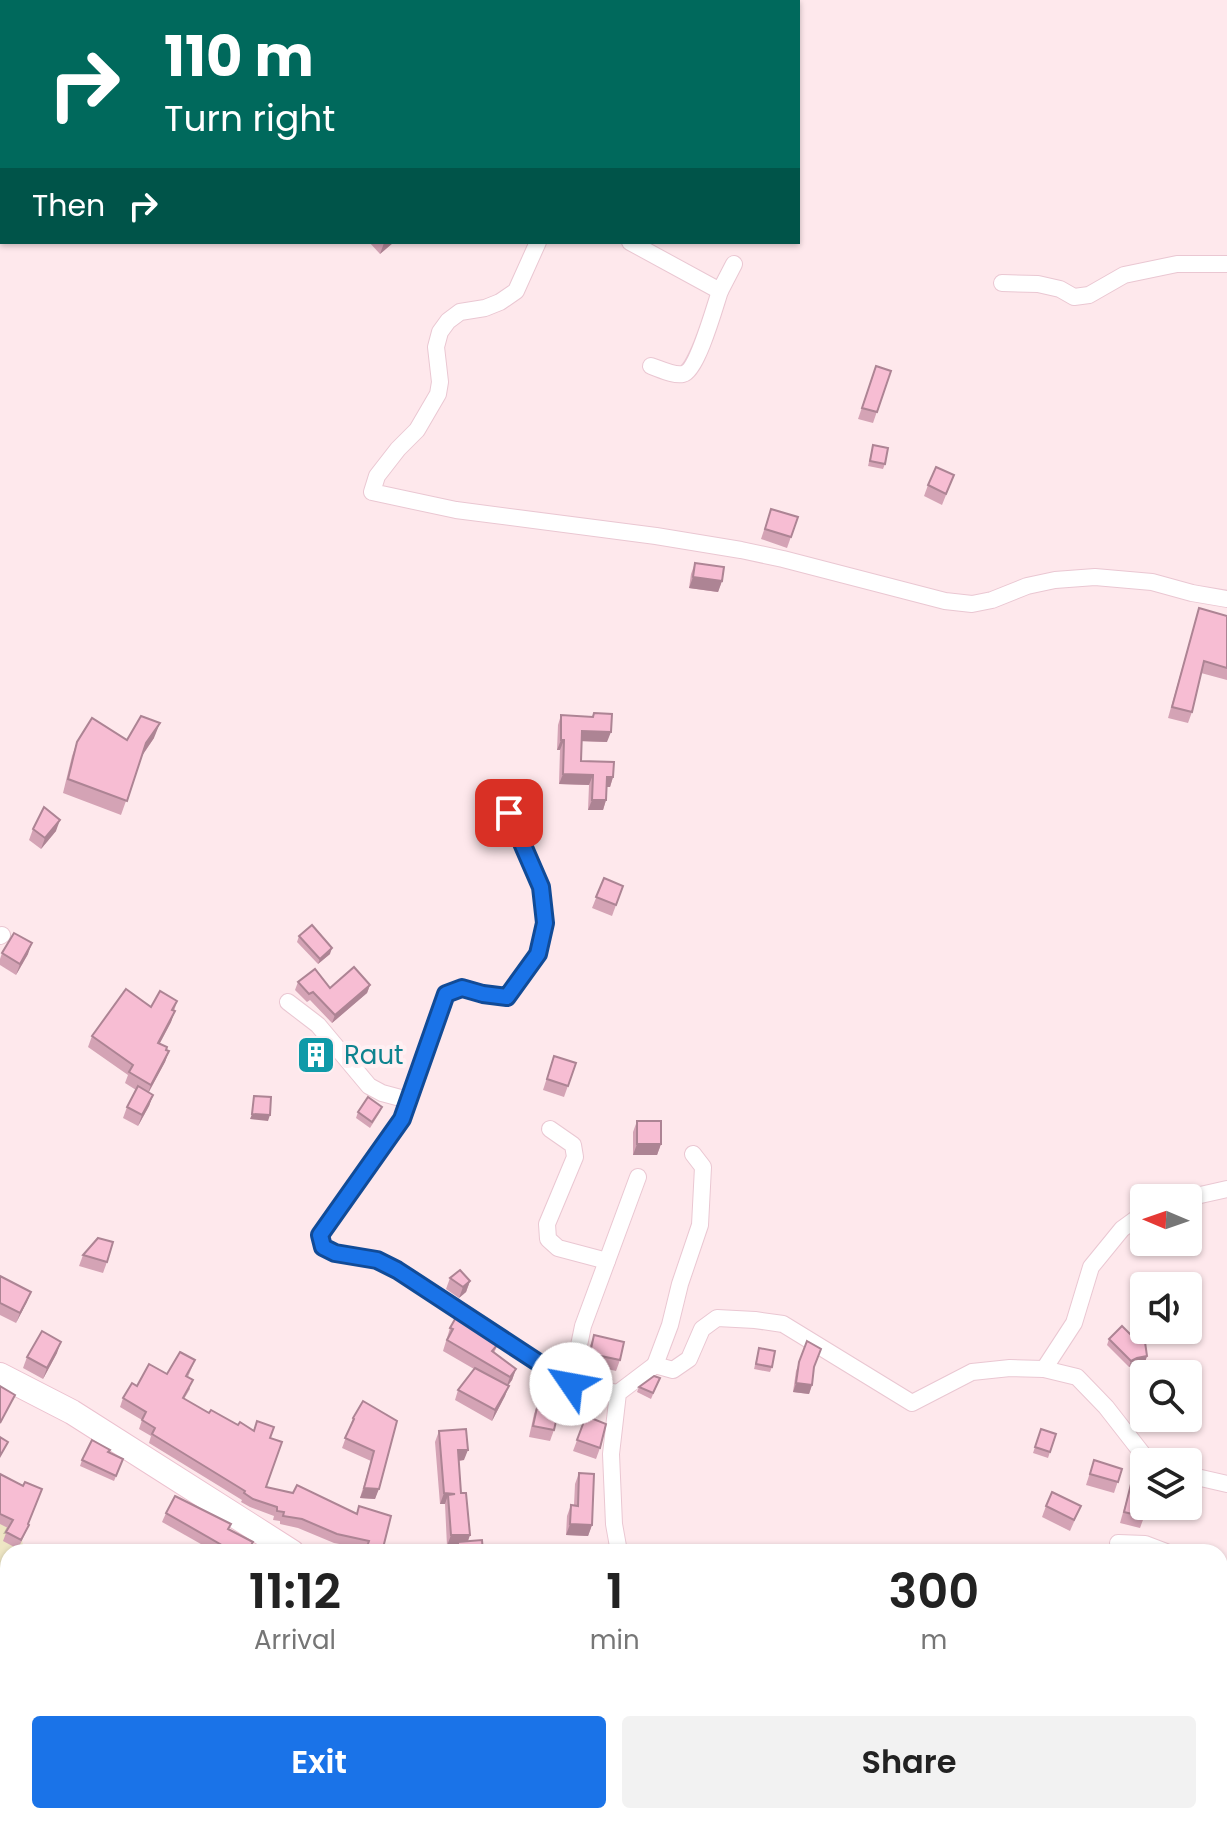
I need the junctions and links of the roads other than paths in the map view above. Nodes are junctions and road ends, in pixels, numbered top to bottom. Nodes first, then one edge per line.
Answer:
1 (537, 244) edge
2 (634, 244) edge
3 (734, 264) dead end
4 (1227, 264) edge
5 (1002, 283) dead end
6 (720, 291) junction
7 (651, 366) dead end
8 (1227, 599) edge
9 (509, 813) dead end
10 (288, 1002) dead end
11 (408, 1100) junction
12 (550, 1129) dead end
13 (693, 1154) dead end
14 (638, 1177) dead end
15 (1227, 1189) edge
16 (1202, 1195) edge
17 (1130, 1223) edge
18 (607, 1261) junction
19 (655, 1365) junction
20 (1044, 1369) junction
21 (0, 1375) edge
22 (571, 1384) junction
23 (618, 1393) junction
24 (1138, 1448) edge
25 (1202, 1478) edge
26 (1227, 1484) edge
27 (1118, 1543) dead end
28 (279, 1544) edge
29 (618, 1544) edge
30 (1145, 1544) edge

1 - 8 street
2 - 6 street
3 - 6 street
4 - 5 street
6 - 7 street
9 - 11 street
10 - 11 street
11 - 22 street
12 - 18 street
13 - 19 street
14 - 18 street
15 - 16 street
17 - 20 street
18 - 22 street
19 - 20 street
19 - 23 street
20 - 24 street
21 - 28 main road
22 - 23 street
23 - 29 street
25 - 26 street
27 - 30 street

